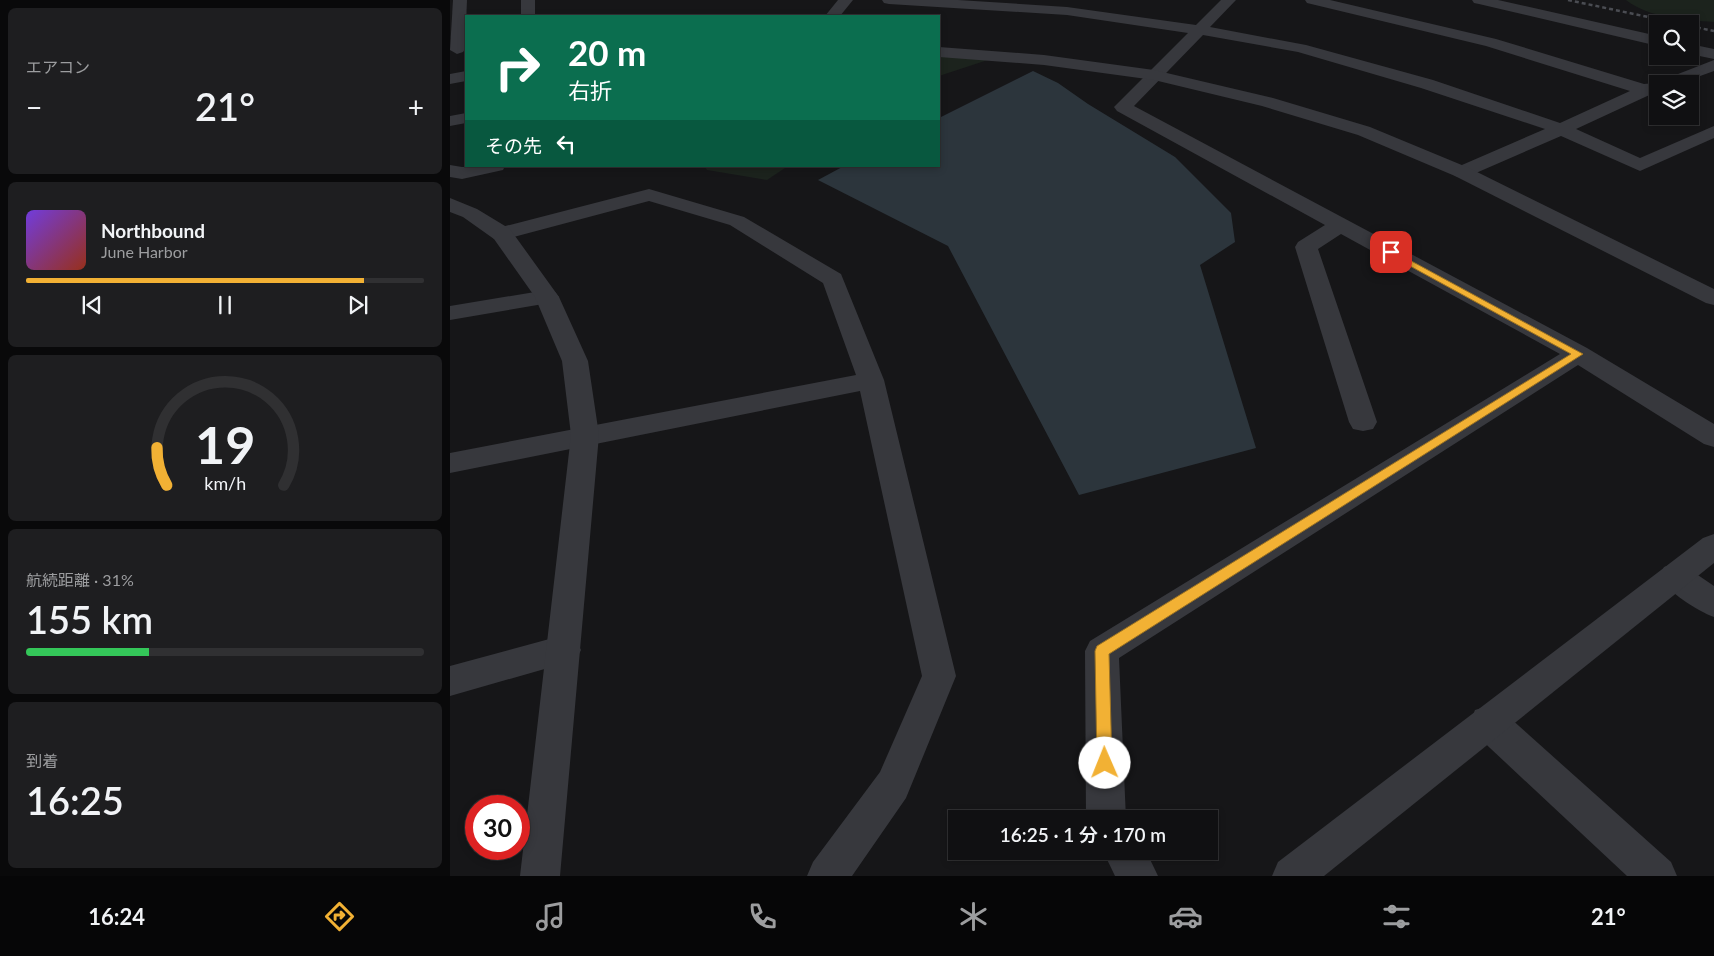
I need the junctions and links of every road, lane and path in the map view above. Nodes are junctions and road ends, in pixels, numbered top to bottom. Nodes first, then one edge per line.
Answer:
1 (460, 0) edge
2 (528, 0) edge
3 (846, 0) edge
4 (889, 0) edge
5 (1229, 0) edge
6 (1312, 0) edge
7 (1479, 0) edge
8 (1331, 1) edge
9 (528, 15) edge
10 (833, 15) edge
11 (1200, 30) junction
12 (1649, 39) edge
13 (458, 49) edge
14 (1699, 51) edge
15 (940, 52) edge
16 (1714, 54) edge
17 (1714, 65) edge
18 (1154, 75) junction
19 (1687, 75) edge
20 (465, 76) edge
21 (450, 79) edge
22 (1649, 87) edge
23 (1649, 89) edge
24 (465, 118) edge
25 (450, 121) edge
26 (1561, 129) junction
27 (1714, 131) edge
28 (491, 167) edge
29 (450, 171) edge
30 (1462, 172) junction
31 (450, 204) edge
32 (1340, 225) junction
33 (502, 234) junction
34 (547, 297) junction
35 (1714, 298) edge
36 (450, 314) edge
37 (1578, 354) junction
38 (871, 380) junction
39 (1363, 422) dead end
40 (585, 435) junction
41 (1714, 437) edge
42 (450, 462) edge
43 (1714, 546) edge
44 (1675, 576) junction
45 (1714, 604) edge
46 (564, 650) junction
47 (450, 680) edge
48 (1488, 722) junction
49 (1106, 810) edge
50 (1128, 860) edge
51 (540, 876) edge
52 (827, 876) edge
53 (1138, 876) edge
54 (1292, 876) edge
55 (1657, 876) edge

1 - 13 street
2 - 9 street
3 - 10 street
4 - 11 street
5 - 11 street
6 - 8 street
7 - 12 street
8 - 22 street
11 - 18 street
11 - 26 street
14 - 16 street
15 - 18 street
17 - 19 street
18 - 30 street
18 - 32 street
20 - 21 street
23 - 26 street
24 - 25 street
26 - 27 street
26 - 30 street
28 - 29 street
30 - 35 street
31 - 33 street
32 - 37 street
32 - 39 street
33 - 34 street
33 - 38 street
34 - 36 street
34 - 40 street
37 - 41 street
37 - 49 street
38 - 40 street
38 - 52 street
40 - 42 street
40 - 46 street
43 - 44 street
44 - 45 street
44 - 48 street
46 - 47 street
46 - 51 street
48 - 54 street
48 - 55 street
50 - 53 street

